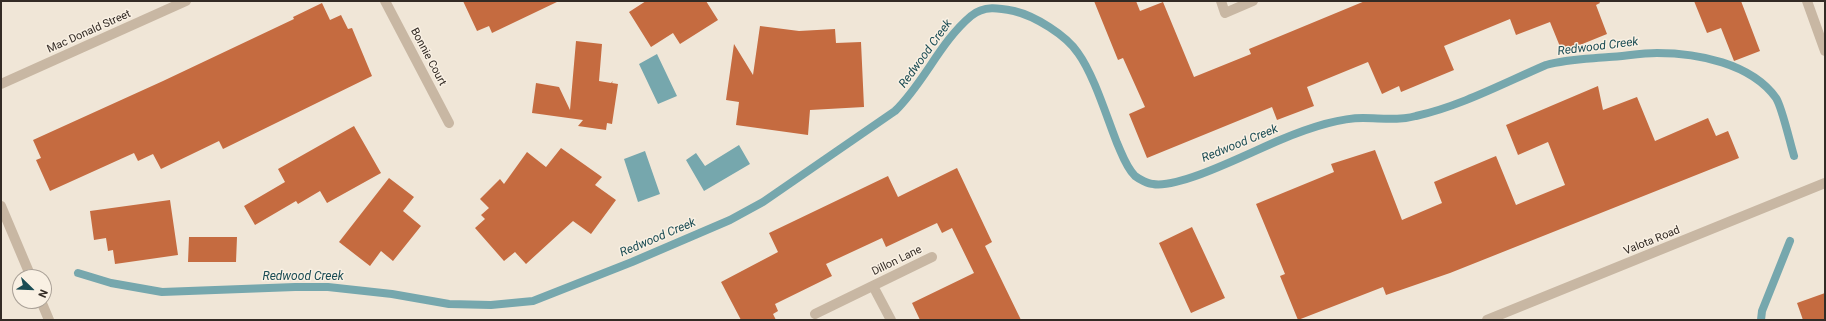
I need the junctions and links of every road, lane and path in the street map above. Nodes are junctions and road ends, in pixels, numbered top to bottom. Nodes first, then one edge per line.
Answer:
1 (186, 1) edge
2 (385, 1) edge
3 (1221, 1) edge
4 (1253, 1) edge
5 (1807, 1) edge
6 (1825, 51) edge
7 (1, 84) edge
8 (449, 123) dead end
9 (1825, 183) edge
10 (1, 206) edge
11 (932, 257) dead end
12 (28, 269) edge
13 (873, 286) junction
14 (44, 309) edge
15 (815, 314) dead end
16 (49, 320) edge
17 (891, 320) edge
18 (1487, 320) edge

1 - 7 street, Mac Donald Street
2 - 8 street, Bonnie Court
3 - 4 street
5 - 6 street
9 - 18 street, Valota Road
10 - 12 street
11 - 13 street, Dillon Lane
13 - 15 street, Dillon Lane
13 - 17 street, Dillon Lane
14 - 16 street

